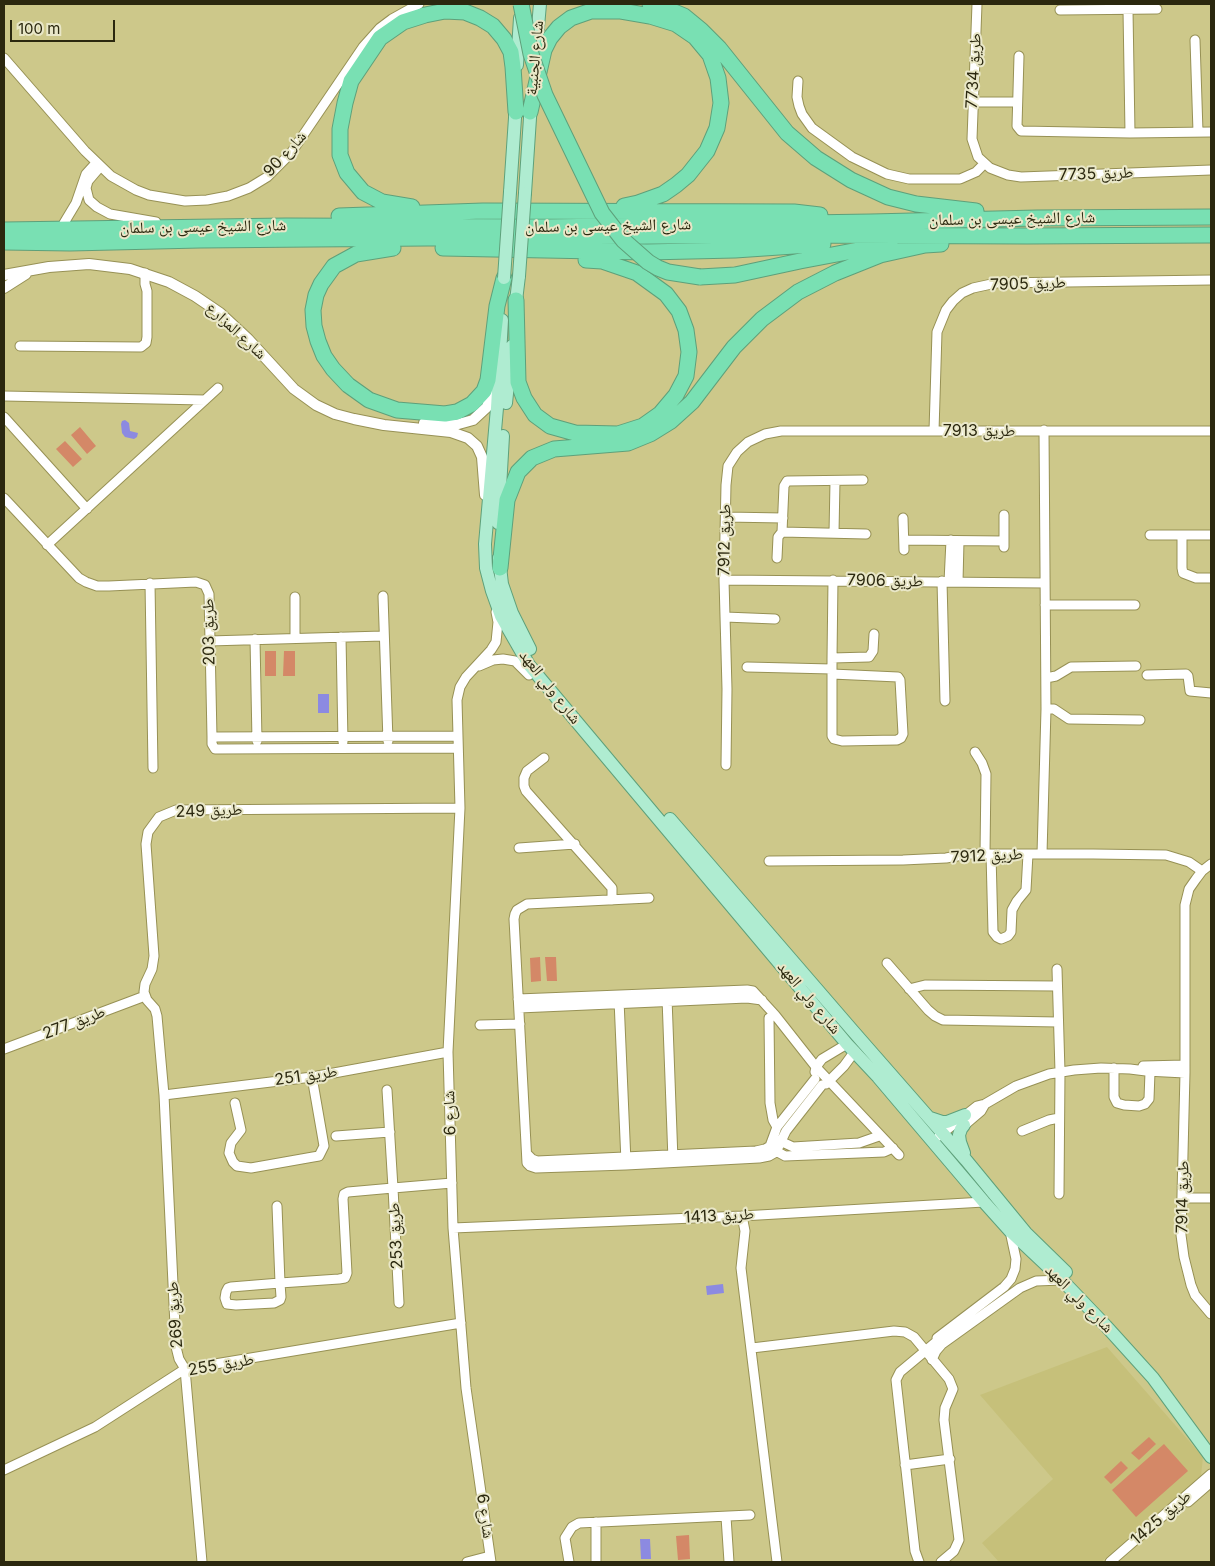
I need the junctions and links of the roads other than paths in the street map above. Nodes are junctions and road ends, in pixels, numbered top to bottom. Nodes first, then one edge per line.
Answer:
1 (418, 4) edge
2 (521, 4) edge
3 (540, 4) edge
4 (650, 4) edge
5 (977, 4) edge
6 (1157, 9) dead end
7 (1060, 10) dead end
8 (1128, 10) junction
9 (380, 38) junction
10 (1195, 40) dead end
11 (1019, 56) dead end
12 (4, 58) edge
13 (798, 81) dead end
14 (338, 86) junction
15 (972, 102) junction
16 (1017, 102) junction
17 (523, 112) junction
18 (1198, 132) junction
19 (1211, 132) edge
20 (1130, 133) junction
21 (984, 164) junction
22 (98, 165) junction
23 (1211, 170) edge
24 (483, 211) junction
25 (589, 212) junction
26 (1211, 217) edge
27 (1037, 218) junction
28 (156, 222) junction
29 (871, 222) junction
30 (4, 223) edge
31 (64, 223) junction
32 (4, 230) edge
33 (1211, 235) edge
34 (927, 236) junction
35 (950, 236) junction
36 (1027, 236) junction
37 (200, 240) junction
38 (4, 242) edge
39 (103, 242) junction
40 (393, 248) junction
41 (458, 248) junction
42 (4, 254) edge
43 (36, 269) junction
44 (149, 274) junction
45 (4, 275) edge
46 (511, 277) junction
47 (1211, 280) edge
48 (4, 288) edge
49 (516, 300) junction
50 (20, 346) dead end
51 (500, 365) junction
52 (218, 388) dead end
53 (4, 396) edge
54 (205, 400) junction
55 (4, 416) edge
56 (363, 421) junction
57 (1044, 430) junction
58 (934, 431) junction
59 (1211, 431) edge
60 (748, 442) joint
61 (835, 480) junction
62 (863, 480) dead end
63 (6, 505) edge
64 (87, 509) junction
65 (486, 514) junction
66 (1004, 516) dead end
67 (726, 518) junction
68 (783, 518) junction
69 (903, 518) dead end
70 (782, 532) junction
71 (834, 533) junction
72 (866, 534) dead end
73 (1150, 535) dead end
74 (1182, 535) junction
75 (1211, 535) edge
76 (904, 540) junction
77 (955, 541) junction
78 (47, 545) junction
79 (904, 550) dead end
80 (777, 558) dead end
81 (500, 568) junction
82 (1211, 578) edge
83 (724, 580) junction
84 (833, 580) junction
85 (950, 582) junction
86 (150, 583) junction
87 (1045, 583) junction
88 (492, 591) junction
89 (383, 596) dead end
90 (295, 597) dead end
91 (1045, 605) junction
92 (1135, 605) dead end
93 (725, 617) junction
94 (775, 619) dead end
95 (874, 634) dead end
96 (383, 636) junction
97 (341, 637) junction
98 (295, 638) junction
99 (255, 639) junction
100 (210, 641) junction
101 (832, 658) junction
102 (1136, 666) dead end
103 (474, 667) junction
104 (747, 667) dead end
105 (832, 672) junction
106 (1147, 675) dead end
107 (1046, 678) junction
108 (1211, 693) edge
109 (557, 700) junction
110 (945, 701) dead end
111 (1046, 709) junction
112 (1140, 720) dead end
113 (388, 736) junction
114 (458, 736) junction
115 (212, 737) junction
116 (257, 737) junction
117 (343, 737) junction
118 (343, 748) junction
119 (388, 748) junction
120 (458, 748) junction
121 (257, 749) junction
122 (975, 752) dead end
123 (544, 758) dead end
124 (726, 765) dead end
125 (153, 768) dead end
126 (460, 808) junction
127 (575, 844) junction
128 (519, 848) dead end
129 (988, 854) junction
130 (1028, 854) junction
131 (1042, 854) junction
132 (768, 861) dead end
133 (1211, 864) edge
134 (1202, 871) junction
135 (650, 898) dead end
136 (612, 900) junction
137 (887, 963) dead end
138 (1056, 970) dead end
139 (1057, 986) junction
140 (909, 988) junction
141 (145, 996) junction
142 (667, 998) junction
143 (619, 1000) junction
144 (519, 1004) junction
145 (775, 1015) junction
146 (1058, 1022) junction
147 (520, 1024) junction
148 (480, 1025) dead end
149 (851, 1048) junction
150 (4, 1049) edge
151 (448, 1052) junction
152 (816, 1067) junction
153 (1114, 1068) junction
154 (1130, 1068) junction
155 (1185, 1069) junction
156 (1060, 1072) junction
157 (1150, 1072) junction
158 (312, 1077) junction
159 (815, 1078) junction
160 (826, 1083) junction
161 (904, 1089) junction
162 (388, 1090) dead end
163 (164, 1095) junction
164 (235, 1103) dead end
165 (930, 1118) junction
166 (1059, 1118) junction
167 (964, 1120) junction
168 (777, 1127) junction
169 (1022, 1131) dead end
170 (390, 1132) junction
171 (336, 1136) dead end
172 (879, 1136) junction
173 (945, 1136) junction
174 (775, 1144) junction
175 (935, 1145) junction
176 (673, 1158) junction
177 (626, 1160) junction
178 (966, 1160) junction
179 (452, 1183) junction
180 (393, 1188) junction
181 (1059, 1194) dead end
182 (1183, 1198) junction
183 (1211, 1198) edge
184 (984, 1202) junction
185 (277, 1206) dead end
186 (742, 1216) junction
187 (453, 1228) junction
188 (1010, 1231) junction
189 (1062, 1280) junction
190 (280, 1283) junction
191 (1007, 1291) junction
192 (399, 1303) dead end
193 (1211, 1314) edge
194 (461, 1323) junction
195 (1108, 1324) junction
196 (942, 1335) junction
197 (919, 1343) junction
198 (752, 1348) junction
199 (925, 1351) junction
200 (932, 1360) junction
201 (185, 1370) junction
202 (1211, 1442) edge
203 (1211, 1457) edge
204 (950, 1459) junction
205 (905, 1465) junction
206 (4, 1470) edge
207 (1211, 1474) edge
208 (1209, 1485) edge
209 (750, 1515) dead end
210 (726, 1516) junction
211 (596, 1522) junction
212 (491, 1559) edge
213 (202, 1562) edge
214 (467, 1562) edge
215 (569, 1562) edge
216 (596, 1562) edge
217 (729, 1562) edge
218 (777, 1562) edge
219 (919, 1562) edge
220 (941, 1562) edge
221 (1110, 1562) edge
222 (1118, 1562) edge

1 - 14 street, شارع 90
2 - 17 main road, شارع الجنبية
2 - 35 highway, bridge
3 - 17 main road, شارع الجنبية
4 - 27 highway
5 - 15 street, طريق 7734
6 - 8 street
7 - 8 street
8 - 20 street
9 - 14 highway
9 - 17 highway
9 - 24 highway
10 - 18 street
11 - 16 street
12 - 22 street, شارع 90
13 - 21 street
14 - 22 street, شارع 90
15 - 16 street
15 - 21 street, طريق 7734
16 - 20 street
17 - 25 highway
17 - 46 main road, شارع ولي العهد, bridge
17 - 46 main road, شارع ولي العهد, bridge
18 - 19 street
18 - 20 street
21 - 23 street, طريق 7735
22 - 28 street
22 - 31 street
24 - 25 highway
24 - 28 highway
25 - 29 highway
26 - 27 highway, شارع الشيخ عيسى بن سلمان
27 - 29 highway, شارع الشيخ عيسى بن سلمان
28 - 31 highway
29 - 32 highway, شارع الشيخ عيسى بن سلمان
30 - 31 highway
33 - 36 highway, شارع الشيخ عيسى بن سلمان
34 - 35 highway, شارع الشيخ عيسى بن سلمان
34 - 37 highway, شارع الشيخ عيسى بن سلمان
34 - 41 highway
35 - 36 highway, شارع الشيخ عيسى بن سلمان
36 - 81 highway
37 - 39 highway, شارع الشيخ عيسى بن سلمان
37 - 40 highway
38 - 39 highway, شارع الشيخ عيسى بن سلمان
39 - 42 highway
40 - 41 highway
40 - 46 highway
41 - 49 highway
43 - 44 street, شارع المزارع
43 - 45 street, شارع المزارع
43 - 48 street, شارع المزارع
44 - 50 street
44 - 56 street, شارع المزارع
46 - 49 main road, شارع ولي العهد
46 - 51 main road, شارع ولي العهد
47 - 58 street, طريق 7905
49 - 81 main road, شارع ولي العهد
51 - 56 street, شارع المزارع
51 - 65 main road, شارع ولي العهد
52 - 54 street
53 - 54 street
54 - 64 street
55 - 64 street
56 - 65 street, شارع المزارع
57 - 58 street, طريق 7913
57 - 59 street, طريق 7913
57 - 87 street
58 - 60 street, طريق 7913
60 - 67 street, طريق 7912
61 - 62 street
61 - 68 street
61 - 71 street
63 - 78 street, طريق 203
64 - 78 street
65 - 88 main road, شارع ولي العهد
66 - 77 street
67 - 68 street
67 - 83 street, طريق 7912
68 - 70 street
69 - 76 street
70 - 71 street
70 - 80 street
71 - 72 street
73 - 74 street
74 - 75 street
74 - 82 street
76 - 77 street
76 - 79 street
77 - 85 street
78 - 86 street, طريق 203
81 - 161 main road, شارع ولي العهد
83 - 84 street, طريق 7906
83 - 93 street, طريق 7912
84 - 85 street, طريق 7906
84 - 101 street
85 - 87 street, طريق 7906
85 - 110 street
86 - 100 street, طريق 203
86 - 125 street
87 - 91 street
88 - 103 street, شارع 6
88 - 109 main road, شارع ولي العهد
89 - 96 street
90 - 98 street
91 - 92 street
91 - 107 street
93 - 94 street
93 - 124 street, طريق 7912
95 - 101 street
96 - 97 street
96 - 113 street
97 - 98 street
97 - 117 street
98 - 99 street
99 - 100 street
99 - 116 street
100 - 115 street, طريق 203
101 - 105 street
102 - 107 street
103 - 109 street
103 - 114 street, شارع 6
104 - 105 street
105 - 105 street
106 - 108 street
107 - 111 street
109 - 149 main road, شارع ولي العهد
111 - 112 street
111 - 131 street
113 - 114 street
113 - 117 street
113 - 119 street
114 - 120 street, شارع 6
115 - 116 street
115 - 121 street
116 - 117 street
116 - 121 street
117 - 118 street
118 - 119 street
118 - 121 street
119 - 120 street
120 - 126 street, شارع 6
122 - 129 street
123 - 127 street
126 - 141 street, طريق 249
126 - 151 street, شارع 6
127 - 128 street
127 - 136 street
129 - 130 street, طريق 7912
129 - 130 street
129 - 132 street, طريق 7912
130 - 131 street, طريق 7912
131 - 134 street, طريق 7912
133 - 134 street, طريق 7914
134 - 155 street, طريق 7914
135 - 136 street
136 - 144 street
137 - 140 street
138 - 139 street
139 - 140 street
139 - 146 street
140 - 146 street
141 - 150 street, طريق 277
141 - 163 street
142 - 143 street
142 - 145 street
142 - 176 street
143 - 144 street
143 - 177 street
144 - 147 street
145 - 152 street
145 - 168 street
146 - 156 street
147 - 148 street
147 - 177 street
149 - 152 street
149 - 160 street
149 - 161 main road
149 - 175 main road, شارع ولي العهد
151 - 158 street, طريق 251
151 - 179 street, شارع 6
152 - 159 street
152 - 160 street
153 - 154 street
153 - 156 street
153 - 157 street
154 - 155 street
154 - 157 street
155 - 157 street
155 - 182 street, طريق 7914
156 - 166 street
156 - 167 street
158 - 163 street, طريق 251
158 - 164 street
159 - 160 street
159 - 168 street
160 - 172 street
160 - 174 street
161 - 165 main road, شارع ولي العهد
162 - 170 street
163 - 201 street, طريق 269
165 - 167 main road
165 - 173 main road, شارع ولي العهد
166 - 169 street
166 - 181 street
167 - 173 street
167 - 178 main road
168 - 174 street
170 - 171 street
170 - 180 street
172 - 174 street
172 - 174 street
173 - 175 street
173 - 178 main road, شارع ولي العهد
174 - 176 street
175 - 184 main road, شارع ولي العهد
176 - 177 street
178 - 195 main road, شارع ولي العهد
179 - 180 street
179 - 187 street, شارع 6
180 - 190 street, طريق 253
180 - 192 street, طريق 253
182 - 183 street
182 - 193 street, طريق 7914
184 - 186 street, طريق 1413
184 - 188 main road, شارع ولي العهد
185 - 190 street, طريق 253
186 - 187 street, طريق 1413
186 - 198 street
187 - 194 street, شارع 6
188 - 189 main road, شارع ولي العهد
188 - 191 street
189 - 191 street
189 - 195 main road, شارع ولي العهد
190 - 190 street, طريق 253
191 - 196 street
191 - 200 street
194 - 201 street, طريق 255
194 - 212 street, شارع 6
195 - 202 main road, شارع ولي العهد
195 - 203 main road, شارع ولي العهد
196 - 197 street
196 - 199 street
197 - 198 street
197 - 199 street
198 - 218 street
199 - 200 street
199 - 205 street
200 - 204 street
201 - 206 street, طريق 255
201 - 213 street, طريق 269
204 - 205 street
204 - 220 street
205 - 219 street
207 - 221 street, طريق 1425
208 - 222 street, طريق 1425
209 - 210 street
210 - 211 street
210 - 217 street
211 - 215 street
211 - 216 street
212 - 214 street

